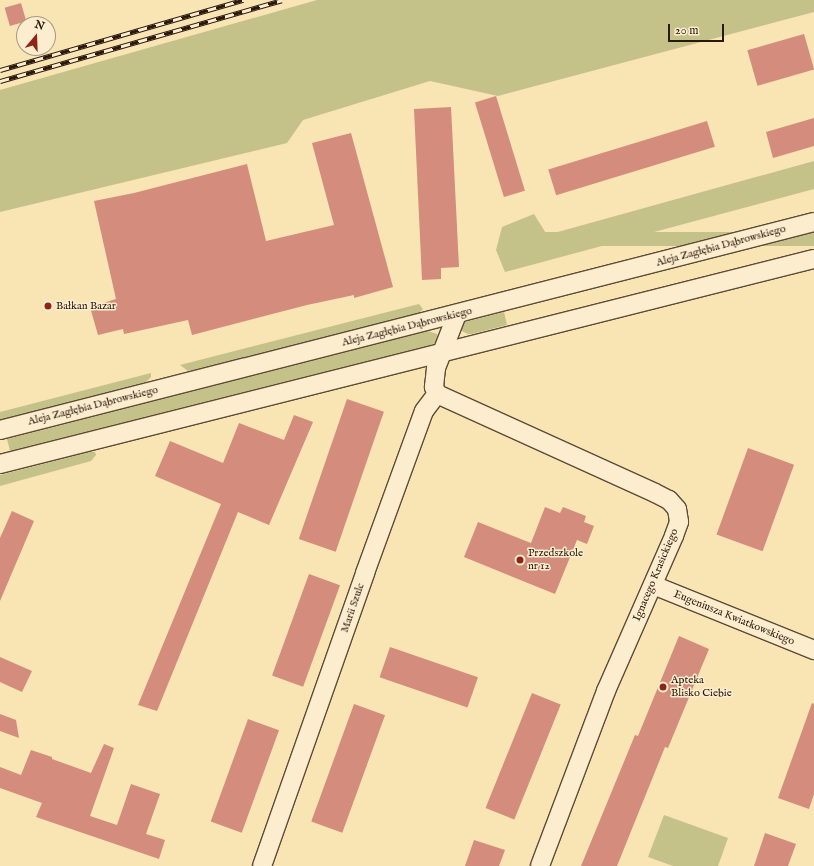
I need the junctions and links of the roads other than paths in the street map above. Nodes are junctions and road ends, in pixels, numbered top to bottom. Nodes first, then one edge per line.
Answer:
1 (814, 222) edge
2 (814, 259) edge
3 (457, 314) junction
4 (442, 352) junction
5 (436, 394) junction
6 (0, 430) edge
7 (0, 464) edge
8 (653, 585) junction
9 (814, 650) edge
10 (262, 866) edge
11 (540, 866) edge

1 - 3 street, Aleja Zagłębia Dąbrowskiego
2 - 4 street
3 - 4 street
3 - 6 street, Aleja Zagłębia Dąbrowskiego
4 - 5 street
4 - 7 street
5 - 8 street, Ignacego Krasickiego
5 - 10 street, Marii Szulc
8 - 9 street, Eugeniusza Kwiatkowskiego
8 - 11 street, Ignacego Krasickiego

